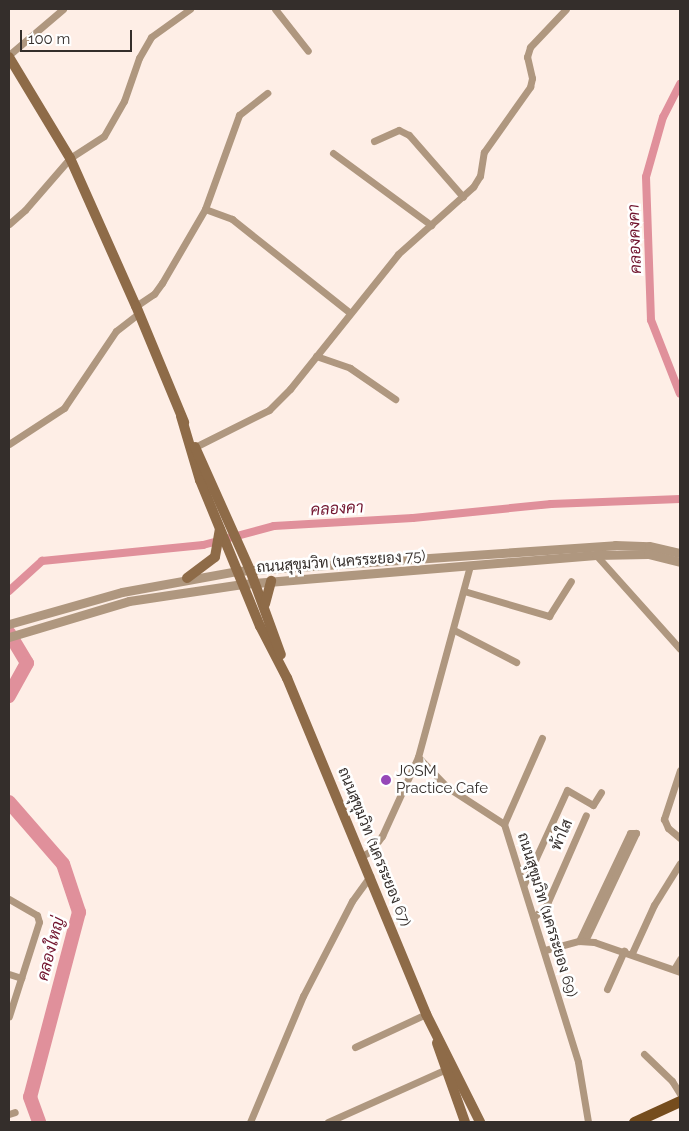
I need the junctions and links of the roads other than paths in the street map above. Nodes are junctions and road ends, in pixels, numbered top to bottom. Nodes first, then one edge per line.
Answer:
1 (63, 9) edge
2 (190, 9) edge
3 (275, 9) edge
4 (566, 9) edge
5 (308, 51) dead end
6 (9, 56) edge
7 (267, 93) dead end
8 (374, 141) dead end
9 (333, 153) dead end
10 (70, 158) junction
11 (463, 197) junction
12 (205, 209) junction
13 (9, 224) edge
14 (431, 225) junction
15 (138, 309) junction
16 (349, 312) junction
17 (316, 356) junction
18 (395, 399) dead end
19 (181, 416) junction
20 (9, 444) edge
21 (195, 448) junction
22 (220, 529) junction
23 (680, 553) edge
24 (596, 554) junction
25 (680, 562) edge
26 (470, 566) junction
27 (250, 570) junction
28 (238, 571) junction
29 (187, 578) junction
30 (271, 581) junction
31 (571, 581) dead end
32 (255, 582) junction
33 (243, 584) junction
34 (464, 591) junction
35 (265, 608) junction
36 (9, 624) edge
37 (454, 630) junction
38 (9, 637) edge
39 (680, 649) edge
40 (516, 662) dead end
41 (287, 678) junction
42 (542, 738) dead end
43 (418, 756) junction
44 (680, 770) edge
45 (601, 792) dead end
46 (586, 815) dead end
47 (504, 824) junction
48 (680, 838) edge
49 (362, 856) junction
50 (680, 863) edge
51 (370, 876) junction
52 (524, 884) junction
53 (602, 898) junction
54 (9, 899) edge
55 (534, 917) junction
56 (582, 941) junction
57 (545, 950) junction
58 (628, 952) junction
59 (680, 959) edge
60 (677, 971) edge
61 (9, 974) edge
62 (21, 978) junction
63 (607, 990) dead end
64 (426, 1014) junction
65 (9, 1016) edge
66 (433, 1027) junction
67 (355, 1047) dead end
68 (644, 1054) dead end
69 (444, 1070) junction
70 (680, 1094) edge
71 (680, 1101) edge
72 (250, 1122) edge
73 (328, 1122) edge
74 (465, 1122) edge
75 (480, 1122) edge
76 (588, 1122) edge
77 (634, 1122) edge

1 - 6 street
2 - 10 street
3 - 5 street
4 - 11 street
6 - 10 main road
7 - 12 street
8 - 11 street
9 - 14 street
10 - 13 street
10 - 15 main road
11 - 14 street
12 - 15 street
12 - 16 street
14 - 16 street
15 - 19 main road
15 - 20 street
16 - 17 street
17 - 18 street
17 - 21 street
19 - 21 main road, ถนนสุขุมวิท (นครระยอง 67)
19 - 22 main road, ถนนสุขุมวิท (นครระยอง 67)
21 - 27 main road, ถนนสุขุมวิท (นครระยอง 67)
22 - 28 main road, ถนนสุขุมวิท (นครระยอง 67)
22 - 29 main road
23 - 27 street, ถนนสุขุมวิท (นครระยอง 75)
24 - 25 street, ถนนสุขุมวิท (นครระยอง 75)
24 - 26 street, ถนนสุขุมวิท (นครระยอง 75)
24 - 39 street
26 - 30 street, ถนนสุขุมวิท (นครระยอง 75)
26 - 34 street
27 - 28 street, ถนนสุขุมวิท (นครระยอง 75)
27 - 32 main road, ถนนสุขุมวิท (นครระยอง 67)
28 - 29 street, ถนนสุขุมวิท (นครระยอง 75)
28 - 33 main road, ถนนสุขุมวิท (นครระยอง 67)
29 - 36 street, ถนนสุขุมวิท (นครระยอง 75)
30 - 32 street, ถนนสุขุมวิท (นครระยอง 75)
30 - 35 main road
31 - 34 street
32 - 33 street, ถนนสุขุมวิท (นครระยอง 75)
32 - 35 main road, ถนนสุขุมวิท (นครระยอง 67)
33 - 38 street, ถนนสุขุมวิท (นครระยอง 75)
33 - 41 main road, ถนนสุขุมวิท (นครระยอง 67)
34 - 37 street
35 - 41 main road, ถนนสุขุมวิท (นครระยอง 67)
37 - 40 street
37 - 43 street
41 - 49 main road, ถนนสุขุมวิท (นครระยอง 67)
42 - 47 street
43 - 47 street, ถนนสุขุมวิท (นครระยอง 69)
43 - 49 street
44 - 48 street
45 - 52 street
46 - 55 street, พ้าใส
47 - 52 street, ถนนสุขุมวิท (นครระยอง 69)
49 - 51 main road, ถนนสุขุมวิท (นครระยอง 67)
50 - 58 street
51 - 64 main road, ถนนสุขุมวิท (นครระยอง 67)
51 - 72 street
52 - 55 street, ถนนสุขุมวิท (นครระยอง 69)
53 - 53 street
53 - 56 street
54 - 62 street
55 - 57 street, ถนนสุขุมวิท (นครระยอง 69)
56 - 57 street
56 - 58 street
57 - 76 street, ถนนสุขุมวิท (นครระยอง 69)
58 - 60 street
58 - 63 street
59 - 60 street
61 - 62 street
62 - 65 street
64 - 66 main road, ถนนสุขุมวิท (นครระยอง 67)
64 - 67 street
66 - 69 main road, ถนนสุขุมวิท (นครระยอง 67)
66 - 75 main road, ถนนสุขุมวิท (นครระยอง 67)
68 - 70 street
69 - 73 street
69 - 74 main road, ถนนสุขุมวิท (นครระยอง 67)
71 - 77 main road

